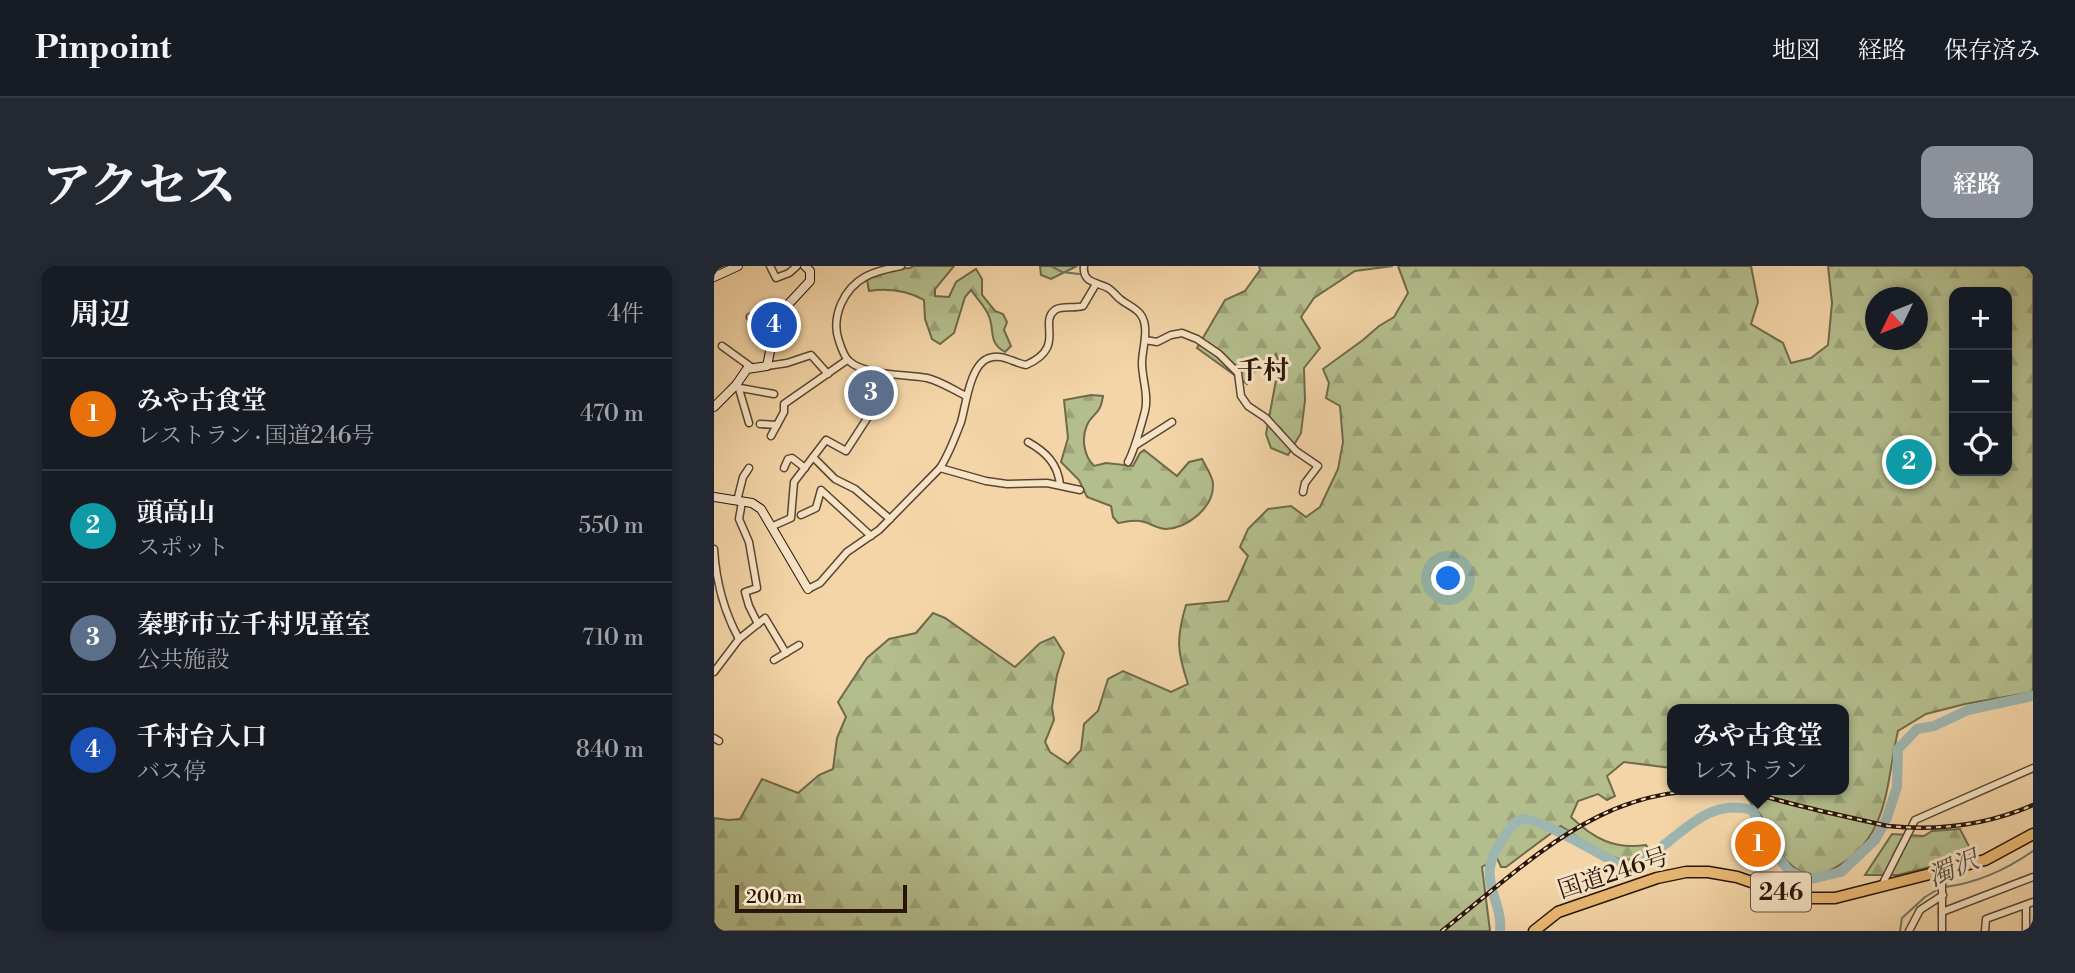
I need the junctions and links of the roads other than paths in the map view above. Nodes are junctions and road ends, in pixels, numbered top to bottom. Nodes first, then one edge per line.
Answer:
1 (738, 266) edge
2 (770, 266) edge
3 (797, 266) edge
4 (901, 266) edge
5 (1084, 266) edge
6 (808, 267) edge
7 (863, 267) edge
8 (718, 272) edge
9 (862, 276) junction
10 (1096, 284) junction
11 (781, 315) junction
12 (750, 317) dead end
13 (1145, 340) junction
14 (722, 346) dead end
15 (847, 360) junction
16 (766, 366) junction
17 (751, 367) junction
18 (828, 374) junction
19 (891, 376) junction
20 (737, 388) junction
21 (761, 392) junction
22 (775, 394) dead end
23 (966, 396) junction
24 (759, 402) dead end
25 (715, 404) edge
26 (1172, 422) dead end
27 (749, 424) dead end
28 (760, 424) dead end
29 (777, 425) junction
30 (771, 436) dead end
31 (1028, 442) dead end
32 (1136, 445) junction
33 (813, 457) junction
34 (1128, 462) dead end
35 (784, 464) dead end
36 (749, 468) dead end
37 (805, 468) junction
38 (940, 468) junction
39 (1060, 485) junction
40 (1080, 490) dead end
41 (1303, 492) dead end
42 (714, 497) edge
43 (739, 501) junction
44 (801, 514) dead end
45 (890, 519) junction
46 (773, 526) junction
47 (871, 536) junction
48 (714, 549) edge
49 (808, 589) joint
50 (758, 624) junction
51 (739, 639) junction
52 (799, 645) dead end
53 (786, 653) junction
54 (774, 660) dead end
55 (714, 671) edge
56 (2033, 768) edge
57 (2033, 834) edge
58 (2033, 877) edge
59 (1882, 885) junction
60 (2029, 904) edge
61 (1942, 912) junction
62 (1534, 931) edge
63 (1909, 931) edge
64 (1942, 931) edge
65 (1985, 931) edge
66 (2026, 931) edge

1 - 8 street
2 - 3 street
4 - 9 street
5 - 10 street
6 - 11 street
7 - 9 street
9 - 15 street
10 - 13 street
10 - 23 street
11 - 12 street
11 - 16 street
13 - 32 street
13 - 41 street
14 - 17 street
15 - 18 street
15 - 19 street
16 - 17 street
16 - 18 street
17 - 20 street
18 - 29 street
19 - 23 street
19 - 33 street
20 - 21 street
20 - 25 street
20 - 27 street
21 - 22 street
21 - 24 street
23 - 38 street
26 - 32 street
28 - 29 street
29 - 30 street
31 - 39 street
32 - 34 street
33 - 37 street
33 - 45 street
35 - 37 street
36 - 43 street
37 - 46 street
38 - 39 street
38 - 45 street
39 - 40 street
42 - 43 street
43 - 46 street
43 - 50 street
44 - 47 street
45 - 47 street
46 - 49 street
47 - 49 street
48 - 51 street
50 - 51 street
50 - 53 street
51 - 55 street
52 - 53 street
53 - 54 street
56 - 59 street
57 - 59 highway, 国道246号 / 246
58 - 61 street
59 - 62 highway, 国道246号 / 246
60 - 65 street
60 - 66 street
61 - 63 street
61 - 64 street

